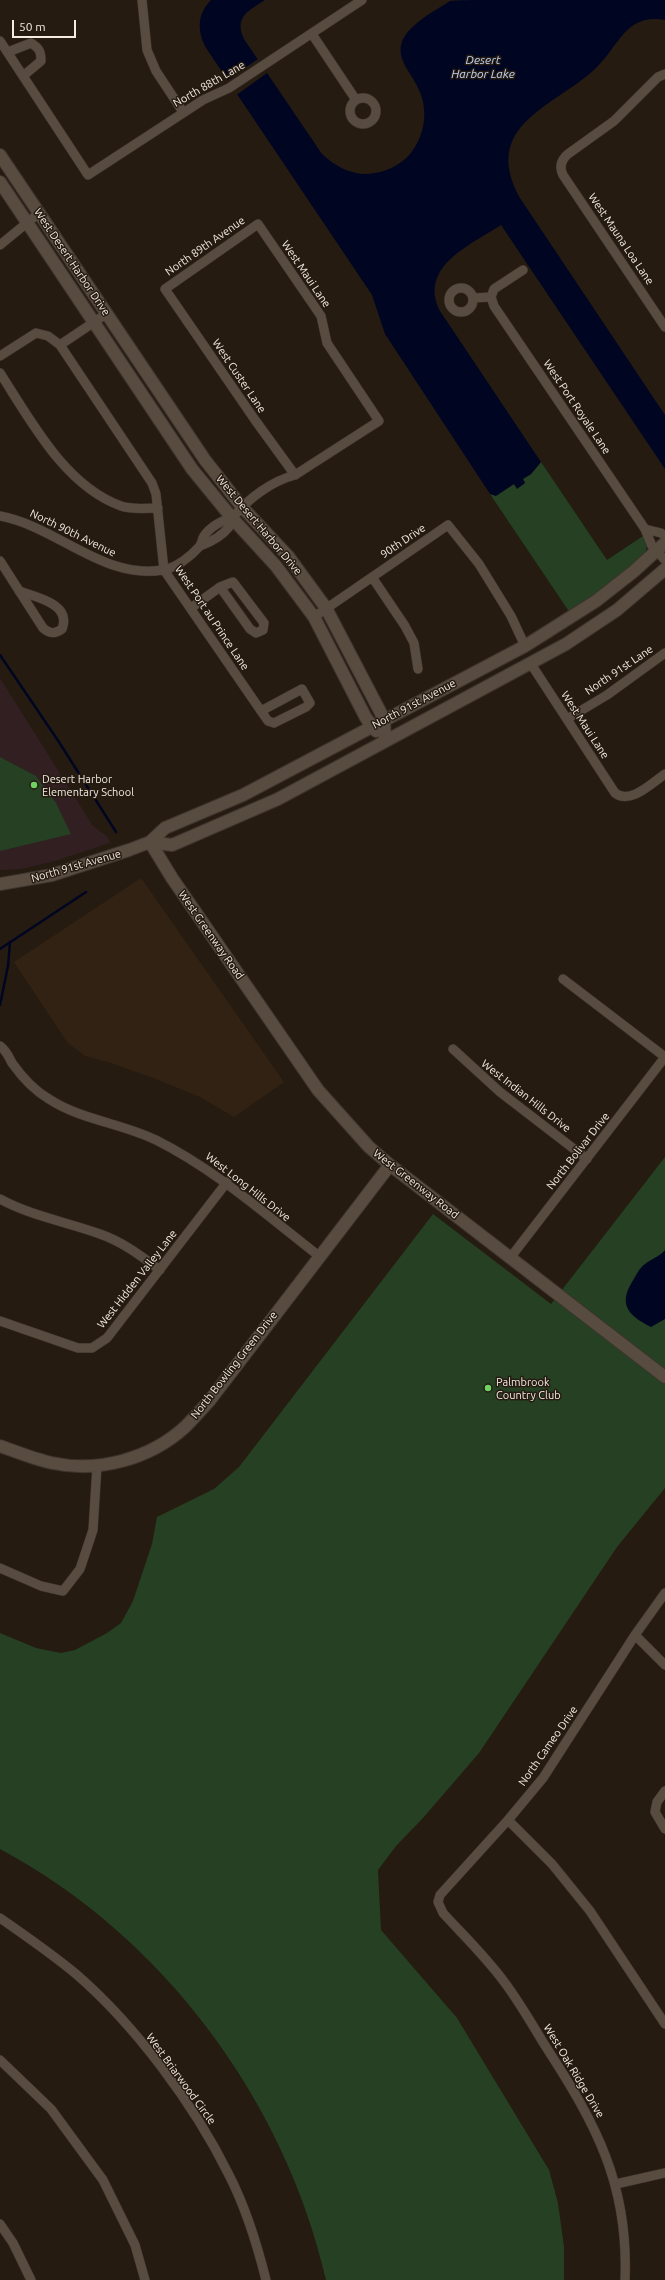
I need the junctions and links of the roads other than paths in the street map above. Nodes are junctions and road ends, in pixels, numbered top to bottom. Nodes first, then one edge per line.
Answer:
1 (142, 0) edge
2 (362, 0) edge
3 (312, 34) junction
4 (0, 41) edge
5 (8, 52) junction
6 (662, 75) edge
7 (23, 76) junction
8 (356, 100) dead end
9 (183, 112) junction
10 (0, 155) edge
11 (0, 182) edge
12 (39, 213) junction
13 (27, 222) junction
14 (258, 224) joint
15 (0, 245) edge
16 (522, 270) dead end
17 (165, 289) joint
18 (491, 297) junction
19 (473, 298) dead end
20 (106, 314) junction
21 (94, 322) junction
22 (665, 327) edge
23 (60, 346) junction
24 (0, 356) edge
25 (0, 374) edge
26 (379, 421) joint
27 (295, 475) junction
28 (242, 507) junction
29 (158, 508) junction
30 (0, 516) edge
31 (232, 518) junction
32 (645, 529) junction
33 (665, 536) edge
34 (662, 551) edge
35 (0, 561) edge
36 (665, 569) edge
37 (164, 570) junction
38 (372, 576) junction
39 (220, 587) junction
40 (18, 591) junction
41 (191, 608) junction
42 (326, 608) junction
43 (314, 617) junction
44 (525, 646) junction
45 (665, 654) edge
46 (532, 664) junction
47 (418, 668) dead end
48 (261, 711) junction
49 (384, 719) junction
50 (567, 719) junction
51 (371, 726) junction
52 (384, 740) junction
53 (665, 774) edge
54 (150, 842) junction
55 (0, 884) edge
56 (563, 979) dead end
57 (0, 1046) edge
58 (453, 1049) dead end
59 (665, 1057) edge
60 (587, 1159) junction
61 (390, 1166) junction
62 (227, 1182) junction
63 (0, 1199) edge
64 (319, 1256) junction
65 (510, 1258) junction
66 (160, 1270) junction
67 (0, 1321) edge
68 (665, 1377) edge
69 (0, 1446) edge
70 (97, 1466) junction
71 (0, 1568) edge
72 (665, 1593) edge
73 (635, 1635) junction
74 (665, 1665) edge
75 (665, 1791) edge
76 (508, 1820) junction
77 (665, 1829) edge
78 (438, 1902) joint
79 (0, 1918) edge
80 (665, 2024) edge
81 (0, 2060) edge
82 (665, 2172) edge
83 (616, 2184) junction
84 (0, 2224) edge
85 (31, 2280) edge
86 (145, 2280) edge
87 (266, 2280) edge
88 (625, 2280) edge

1 - 9 street
2 - 3 street, North 88th Lane
3 - 8 street
3 - 9 street, North 88th Lane
4 - 5 street
5 - 7 street
5 - 7 street
6 - 22 street, West Mauna Loa Lane
7 - 9 street, North 88th Lane
10 - 12 street, West Desert Harbor Drive
11 - 13 street, West Desert Harbor Drive
12 - 13 street
12 - 20 street, West Desert Harbor Drive
13 - 15 street
13 - 21 street, West Desert Harbor Drive
14 - 17 street, North 89th Avenue
14 - 26 street, West Maui Lane
16 - 18 street
17 - 27 street, West Custer Lane
18 - 19 street
18 - 32 street, West Port Royale Lane
20 - 21 street
20 - 28 street, West Desert Harbor Drive
21 - 23 street
21 - 31 street, West Desert Harbor Drive
23 - 24 street
23 - 29 street, West Port au Prince Lane
25 - 29 street
26 - 27 street, North 90th Avenue
27 - 28 street, North 90th Avenue
28 - 31 street, North 90th Avenue
28 - 42 street, West Desert Harbor Drive
29 - 37 street, West Port au Prince Lane
30 - 37 street, North 90th Avenue
31 - 37 street, North 90th Avenue
31 - 43 street, West Desert Harbor Drive
32 - 33 street
32 - 34 street, West Port Royale Lane
34 - 44 street, North 91st Avenue
35 - 40 street
36 - 46 street, North 91st Avenue
37 - 41 street, West Port au Prince Lane
38 - 42 street, 90th Drive
38 - 44 street, 90th Drive
38 - 47 street
39 - 39 street
39 - 41 street
40 - 40 street
41 - 48 street, West Port au Prince Lane
42 - 43 street, 90th Drive
42 - 49 street, West Desert Harbor Drive
43 - 51 street, West Desert Harbor Drive
44 - 49 street, North 91st Avenue
45 - 50 street, North 91st Lane
46 - 50 street, West Maui Lane
46 - 52 street, North 91st Avenue
48 - 48 street, West Port au Prince Lane
49 - 51 street, North 91st Avenue
49 - 52 street, West Desert Harbor Drive
50 - 53 street, West Maui Lane
51 - 52 street, West Desert Harbor Drive
51 - 54 street, North 91st Avenue
52 - 54 street, North 91st Avenue
54 - 55 street, North 91st Avenue
54 - 61 street, West Greenway Road
56 - 59 street
57 - 62 street, West Long Hills Drive
58 - 60 street, West Indian Hills Drive
59 - 60 street, North Bolivar Drive
60 - 65 street, North Bolivar Drive
61 - 64 street, North Bowling Green Drive
61 - 65 street, West Greenway Road
62 - 64 street, West Long Hills Drive
62 - 66 street, West Hidden Valley Lane
63 - 66 street
64 - 70 street, North Bowling Green Drive
65 - 68 street, West Greenway Road
66 - 67 street, West Hidden Valley Lane
69 - 70 street, North Bowling Green Drive
70 - 71 street
72 - 73 street, North Cameo Drive
73 - 74 street
73 - 76 street, North Cameo Drive
75 - 77 street
76 - 78 street, North Cameo Drive
76 - 80 street
78 - 83 street, West Oak Ridge Drive
79 - 87 street, West Briarwood Circle
81 - 86 street
82 - 83 street
83 - 88 street, West Oak Ridge Drive
84 - 85 street

